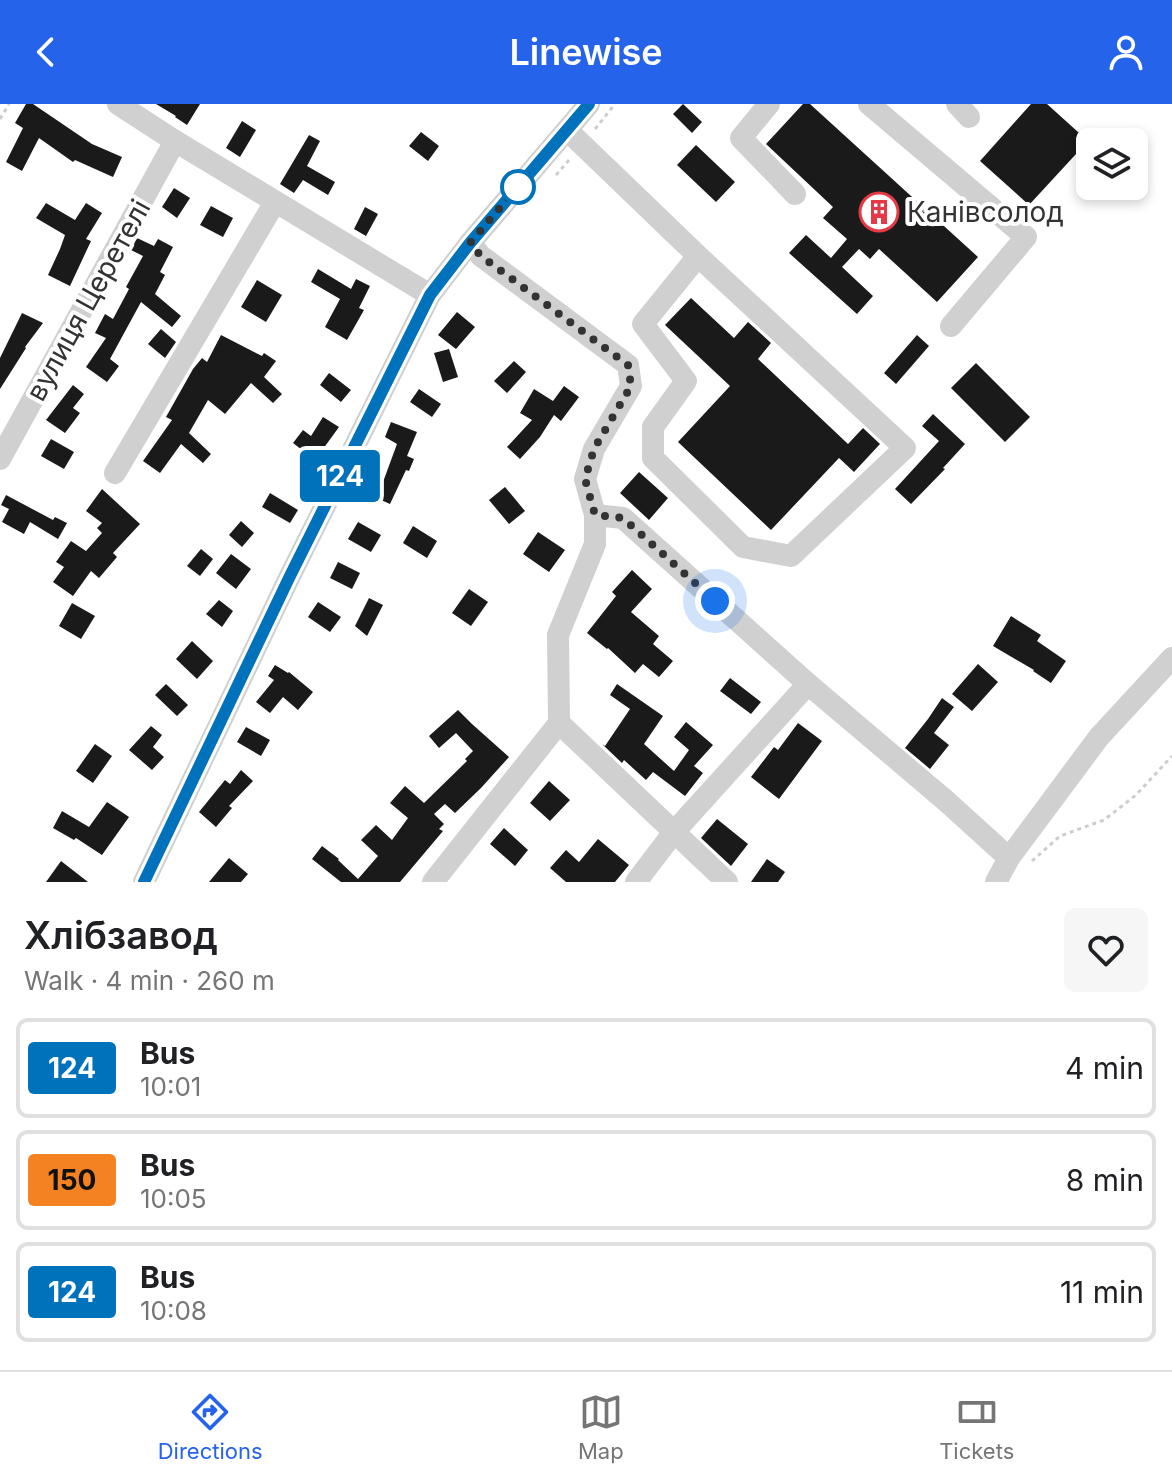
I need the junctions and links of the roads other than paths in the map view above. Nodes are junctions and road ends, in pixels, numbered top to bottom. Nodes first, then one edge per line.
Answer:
1 (118, 104) edge
2 (589, 104) edge
3 (769, 104) edge
4 (869, 104) edge
5 (575, 137) junction
6 (175, 141) junction
7 (795, 194) dead end
8 (275, 202) junction
9 (470, 243) junction
10 (698, 256) junction
11 (430, 295) junction
12 (951, 326) dead end
13 (0, 459) edge
14 (115, 473) dead end
15 (595, 515) junction
16 (1172, 658) edge
17 (808, 684) junction
18 (559, 723) junction
19 (674, 832) junction
20 (1019, 861) junction
21 (144, 882) edge
22 (433, 882) edge
23 (636, 882) edge
24 (727, 882) edge
25 (996, 882) edge

1 - 6 street
2 - 5 street
3 - 7 street
4 - 12 street
5 - 9 street
5 - 10 street
6 - 8 street
6 - 13 street, вулиця Церетелі
8 - 11 street
8 - 14 street
9 - 11 street
9 - 15 street
10 - 10 street
11 - 21 street
15 - 17 street
15 - 18 street
16 - 20 street
17 - 19 street
17 - 20 street
18 - 19 street
18 - 22 street
19 - 23 street
19 - 24 street
20 - 25 street

